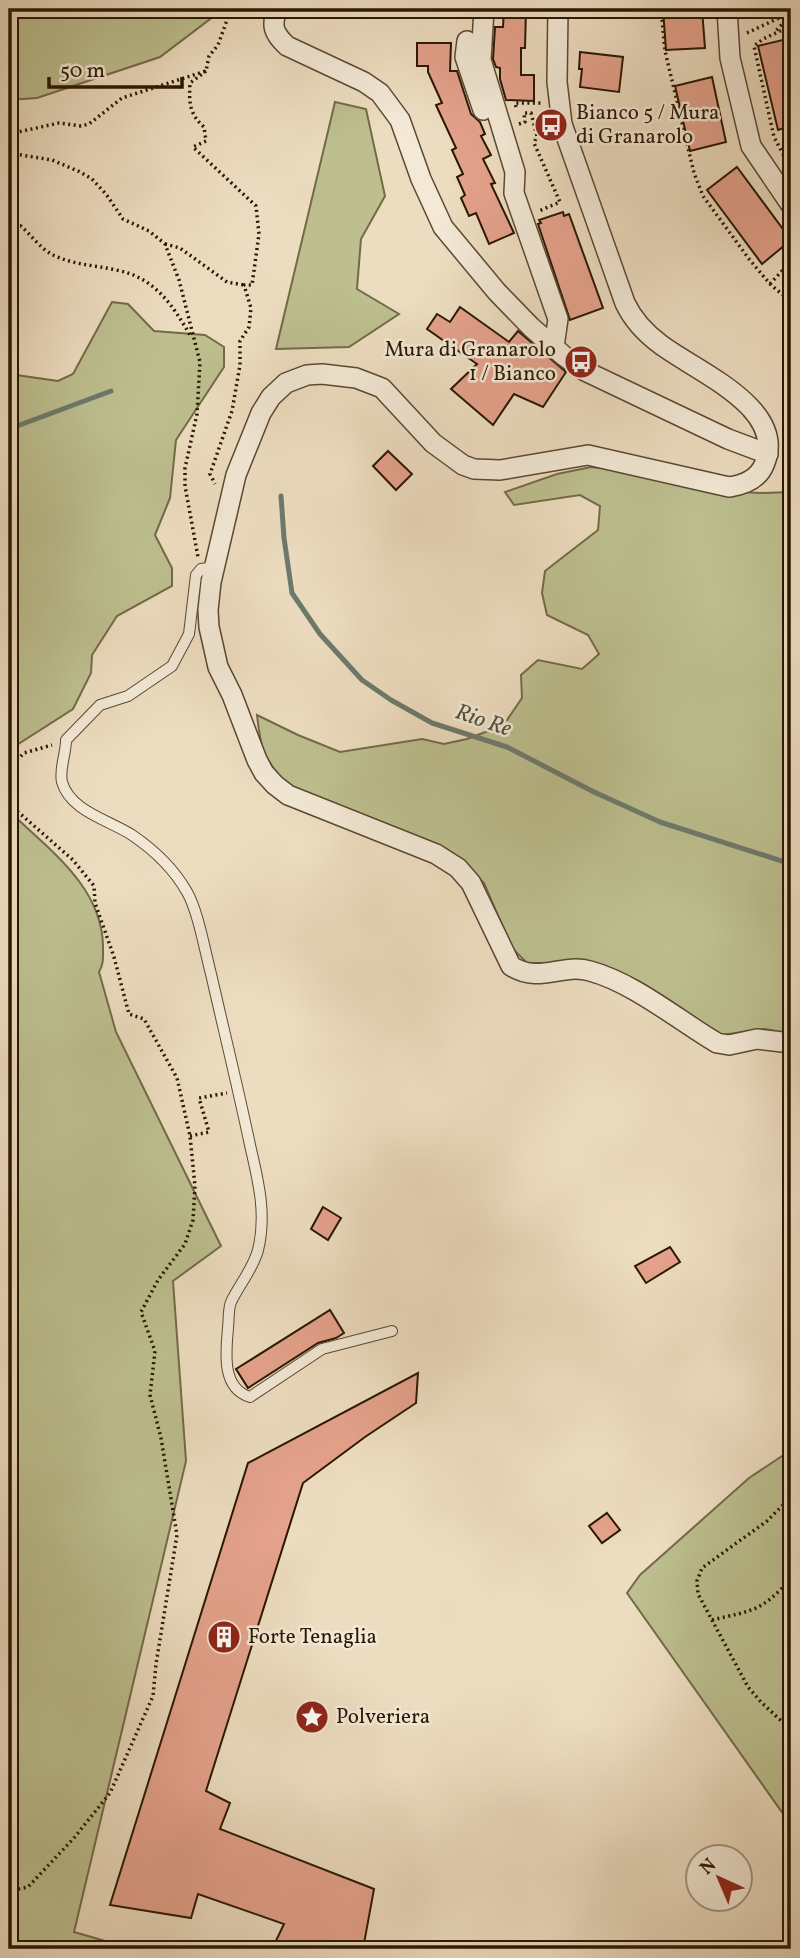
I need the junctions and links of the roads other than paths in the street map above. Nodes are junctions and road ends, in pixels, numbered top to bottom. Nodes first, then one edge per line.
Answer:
1 (278, 9) edge
2 (484, 9) edge
3 (558, 9) edge
4 (727, 9) edge
5 (467, 41) dead end
6 (513, 193) junction
7 (791, 205) edge
8 (554, 347) junction
9 (768, 454) junction
10 (208, 568) junction
11 (791, 1043) edge
12 (391, 1331) dead end

1 - 8 street
2 - 6 street
3 - 9 street
4 - 7 street
5 - 6 street
6 - 8 street
8 - 9 street
9 - 10 street
10 - 11 street
10 - 12 lane

